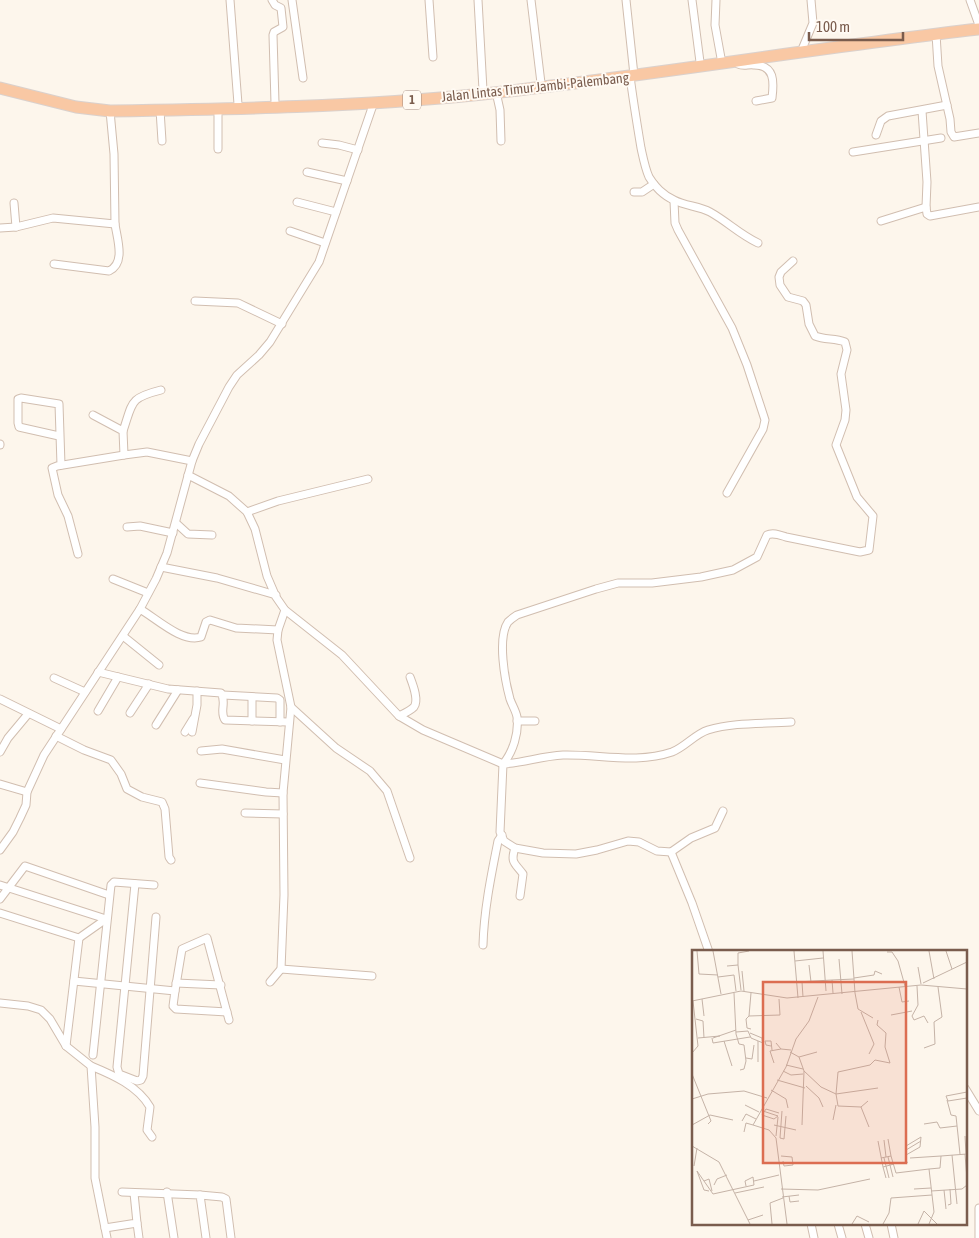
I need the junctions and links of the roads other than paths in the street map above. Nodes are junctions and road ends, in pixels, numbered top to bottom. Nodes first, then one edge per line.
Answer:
1 (230, 0) edge
2 (272, 0) edge
3 (292, 0) edge
4 (429, 0) edge
5 (478, 0) edge
6 (531, 0) edge
7 (626, 0) edge
8 (692, 0) edge
9 (716, 0) edge
10 (812, 0) edge
11 (970, 0) edge
12 (979, 27) edge
13 (936, 34) junction
14 (846, 44) junction
15 (824, 46) junction
16 (803, 47) junction
17 (434, 57) dead end
18 (721, 58) junction
19 (737, 60) junction
20 (700, 62) junction
21 (632, 74) junction
22 (303, 78) dead end
23 (541, 83) junction
24 (0, 87) edge
25 (482, 90) junction
26 (496, 92) junction
27 (375, 101) junction
28 (756, 101) dead end
29 (275, 103) junction
30 (238, 104) junction
31 (947, 105) junction
32 (218, 108) junction
33 (160, 110) junction
34 (110, 111) junction
35 (922, 111) junction
36 (979, 133) edge
37 (876, 135) dead end
38 (941, 138) dead end
39 (924, 140) junction
40 (162, 141) dead end
41 (501, 141) dead end
42 (322, 143) dead end
43 (218, 149) dead end
44 (358, 150) junction
45 (853, 152) dead end
46 (307, 172) dead end
47 (347, 181) junction
48 (654, 184) junction
49 (634, 192) dead end
50 (297, 202) dead end
51 (14, 203) dead end
52 (674, 206) junction
53 (979, 206) edge
54 (926, 207) junction
55 (336, 212) junction
56 (881, 221) dead end
57 (115, 224) junction
58 (16, 227) junction
59 (0, 228) edge
60 (290, 231) dead end
61 (325, 243) junction
62 (758, 243) dead end
63 (792, 261) dead end
64 (54, 264) dead end
65 (195, 301) dead end
66 (282, 324) junction
67 (161, 390) dead end
68 (93, 415) dead end
69 (123, 431) junction
70 (59, 436) junction
71 (124, 455) junction
72 (192, 461) junction
73 (61, 465) junction
74 (188, 475) junction
75 (368, 479) dead end
76 (727, 493) dead end
77 (247, 512) junction
78 (176, 523) junction
79 (127, 527) dead end
80 (173, 532) junction
81 (212, 535) dead end
82 (78, 554) dead end
83 (161, 568) junction
84 (112, 578) dead end
85 (148, 593) junction
86 (276, 595) junction
87 (140, 609) junction
88 (285, 610) junction
89 (278, 630) junction
90 (123, 636) junction
91 (159, 665) dead end
92 (98, 672) junction
93 (118, 677) junction
94 (410, 677) dead end
95 (54, 678) dead end
96 (149, 684) junction
97 (178, 690) junction
98 (197, 691) junction
99 (85, 692) junction
100 (223, 695) junction
101 (252, 697) junction
102 (0, 699) edge
103 (291, 707) junction
104 (98, 711) dead end
105 (130, 713) dead end
106 (28, 714) junction
107 (399, 716) junction
108 (252, 721) junction
109 (517, 721) junction
110 (535, 721) dead end
111 (280, 722) junction
112 (289, 722) junction
113 (791, 722) dead end
114 (156, 725) dead end
115 (188, 732) dead end
116 (59, 733) junction
117 (201, 751) dead end
118 (0, 752) edge
119 (285, 760) junction
120 (503, 764) junction
121 (200, 783) dead end
122 (0, 784) edge
123 (27, 792) junction
124 (283, 793) junction
125 (723, 811) dead end
126 (245, 813) dead end
127 (283, 814) junction
128 (502, 835) junction
129 (515, 848) junction
130 (0, 850) edge
131 (671, 852) junction
132 (410, 858) dead end
133 (172, 860) dead end
134 (135, 884) junction
135 (0, 885) edge
136 (154, 886) dead end
137 (9, 888) junction
138 (109, 895) junction
139 (520, 896) dead end
140 (0, 899) edge
141 (0, 913) edge
142 (156, 917) dead end
143 (106, 919) junction
144 (79, 938) junction
145 (484, 945) dead end
146 (708, 950) edge
147 (281, 969) junction
148 (372, 976) dead end
149 (74, 981) junction
150 (270, 982) dead end
151 (176, 983) junction
152 (101, 985) junction
153 (221, 985) junction
154 (125, 986) junction
155 (150, 988) junction
156 (175, 991) junction
157 (0, 1003) edge
158 (66, 1046) junction
159 (93, 1055) dead end
160 (91, 1066) junction
161 (966, 1090) edge
162 (979, 1111) edge
163 (152, 1137) dead end
164 (122, 1192) dead end
165 (167, 1192) junction
166 (134, 1193) junction
167 (200, 1195) junction
168 (979, 1208) edge
169 (137, 1223) junction
170 (105, 1228) junction
171 (107, 1238) edge
172 (139, 1238) edge
173 (174, 1238) edge
174 (206, 1238) edge
175 (231, 1238) edge
176 (979, 1238) edge

1 - 30 street
2 - 29 street
3 - 22 street
4 - 17 street
5 - 25 street
6 - 23 street
7 - 21 street
8 - 20 street
9 - 18 street
10 - 16 street
11 - 12 street
12 - 13 highway, Jalan Lintas Timur Jambi-Palembang / 1
12 - 14 highway, Jalan Lintas Timur Jambi-Palembang / 1
13 - 14 highway, Jalan Lintas Timur Jambi-Palembang / 1
13 - 31 street
14 - 15 highway, Jalan Lintas Timur Jambi-Palembang / 1
15 - 16 highway, Jalan Lintas Timur Jambi-Palembang / 1
15 - 19 highway, Jalan Lintas Timur Jambi-Palembang / 1
16 - 18 highway, Jalan Lintas Timur Jambi-Palembang / 1
18 - 20 highway, Jalan Lintas Timur Jambi-Palembang / 1
19 - 21 highway, Jalan Lintas Timur Jambi-Palembang / 1
19 - 28 street
20 - 21 highway, Jalan Lintas Timur Jambi-Palembang / 1
21 - 23 highway, Jalan Lintas Timur Jambi-Palembang / 1
21 - 26 highway, Jalan Lintas Timur Jambi-Palembang / 1
21 - 48 street
23 - 25 highway, Jalan Lintas Timur Jambi-Palembang / 1
24 - 30 highway, Jalan Lintas Timur Jambi-Palembang / 1
24 - 34 highway, Jalan Lintas Timur Jambi-Palembang / 1
25 - 27 highway, Jalan Lintas Timur Jambi-Palembang / 1
26 - 27 highway, Jalan Lintas Timur Jambi-Palembang / 1
26 - 41 street
27 - 29 highway, Jalan Lintas Timur Jambi-Palembang / 1
27 - 32 highway, Jalan Lintas Timur Jambi-Palembang / 1
27 - 44 street
29 - 30 highway, Jalan Lintas Timur Jambi-Palembang / 1
31 - 35 street
31 - 36 street
32 - 33 highway, Jalan Lintas Timur Jambi-Palembang / 1
32 - 43 street
33 - 34 highway, Jalan Lintas Timur Jambi-Palembang / 1
33 - 40 street
34 - 57 street
35 - 37 street
35 - 39 street
38 - 39 street
39 - 45 street
39 - 54 street
42 - 44 street
44 - 47 street
46 - 47 street
47 - 55 street
48 - 49 street
48 - 52 street
50 - 55 street
51 - 58 street
52 - 62 street
52 - 76 street
53 - 54 street
54 - 56 street
55 - 61 street
57 - 58 street
57 - 64 street
58 - 59 street
60 - 61 street
61 - 66 street
63 - 109 street
65 - 66 street
66 - 72 street
67 - 69 street
68 - 69 street
69 - 71 street
70 - 70 street
70 - 73 street
71 - 72 street
71 - 73 street
72 - 74 street
73 - 82 street
74 - 77 street
74 - 78 street
75 - 77 street
77 - 86 street
78 - 80 street
78 - 81 street
79 - 80 street
80 - 83 street
83 - 85 street
83 - 86 street
84 - 85 street
85 - 87 street
86 - 88 street
87 - 89 street
87 - 90 street
88 - 89 street
88 - 107 street
89 - 103 street
90 - 91 street
90 - 92 street
92 - 93 street
92 - 99 street
93 - 96 street
93 - 104 street
94 - 107 street
95 - 99 street
96 - 97 street
96 - 105 street
97 - 98 street
97 - 114 street
98 - 100 street
98 - 115 street
99 - 116 street
100 - 101 street
100 - 108 street
101 - 108 street
101 - 111 street
102 - 106 street
103 - 112 street
103 - 132 street
106 - 116 street
106 - 118 street
107 - 120 street
108 - 111 street
109 - 110 street
109 - 120 street
111 - 112 street
112 - 119 street
113 - 120 street
116 - 123 street
116 - 133 street
117 - 119 street
119 - 124 street
120 - 128 street
121 - 124 street
122 - 123 street
123 - 130 street
124 - 127 street
125 - 131 street
126 - 127 street
127 - 147 street
128 - 129 street
128 - 145 street
129 - 131 street
129 - 139 street
131 - 146 street
134 - 136 street
134 - 138 street
134 - 154 street
135 - 137 street
137 - 138 street
137 - 140 street
137 - 143 street
138 - 143 street
141 - 144 street
142 - 155 street
143 - 144 street
143 - 152 street
144 - 149 street
147 - 148 street
147 - 150 street
149 - 152 street
149 - 158 street
151 - 153 street
151 - 153 street
151 - 156 street
152 - 154 street
152 - 159 street
153 - 156 street
154 - 155 street
154 - 155 street
155 - 156 street
157 - 158 street
158 - 160 street
160 - 163 street
160 - 170 street
161 - 162 street
164 - 166 street
165 - 166 street
165 - 167 street
165 - 173 street
166 - 169 street
167 - 174 street
167 - 175 street
168 - 176 street
169 - 170 street
169 - 172 street
170 - 171 street

